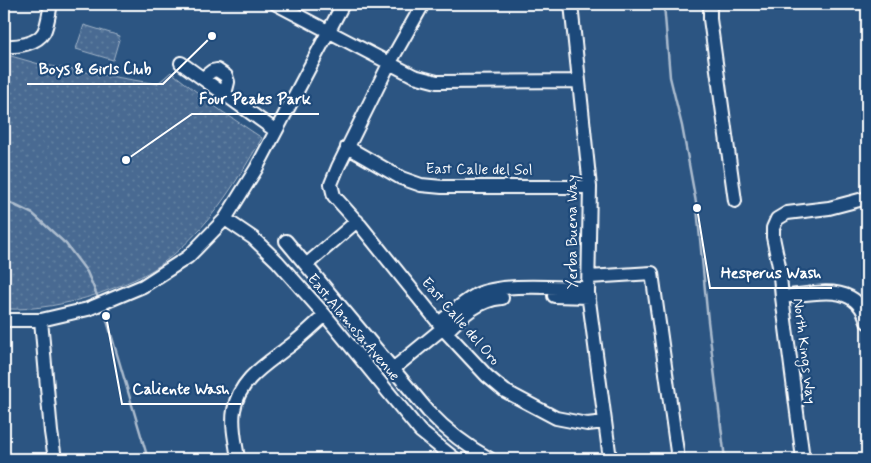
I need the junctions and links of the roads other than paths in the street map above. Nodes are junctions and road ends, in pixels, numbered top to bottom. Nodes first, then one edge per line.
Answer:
1 (50, 4) edge
2 (276, 4) edge
3 (343, 4) edge
4 (423, 4) edge
5 (571, 4) edge
6 (710, 4) edge
7 (330, 31) junction
8 (4, 46) edge
9 (181, 63) dead end
10 (389, 64) junction
11 (579, 81) junction
12 (276, 131) junction
13 (347, 147) junction
14 (590, 187) junction
15 (867, 198) edge
16 (735, 201) dead end
17 (225, 219) junction
18 (357, 221) junction
19 (286, 241) dead end
20 (306, 265) junction
21 (589, 288) junction
22 (782, 297) junction
23 (325, 316) junction
24 (4, 320) edge
25 (41, 320) junction
26 (867, 322) edge
27 (442, 328) junction
28 (394, 370) junction
29 (605, 422) junction
30 (56, 459) edge
31 (238, 459) edge
32 (455, 459) edge
33 (490, 459) edge
34 (610, 459) edge
35 (678, 459) edge
36 (803, 459) edge

1 - 8 street
2 - 7 street
3 - 7 street
4 - 10 street
5 - 11 street, Yerba Buena Way
6 - 16 street
7 - 10 street
7 - 12 street
9 - 12 street
10 - 11 street
10 - 13 street
11 - 14 street, Yerba Buena Way
12 - 17 street
13 - 14 street, East Calle del Sol
13 - 18 street, East Calle del Oro
14 - 21 street, Yerba Buena Way
15 - 22 street, North Kings Way
17 - 23 street, East Alamosa Avenue
17 - 25 street
18 - 20 street
18 - 27 street, East Calle del Oro
19 - 20 street
20 - 28 street
21 - 27 street
21 - 29 street, Yerba Buena Way
21 - 35 street
22 - 26 street
22 - 36 street, North Kings Way
23 - 31 street
23 - 32 street, East Alamosa Avenue
24 - 25 street
25 - 30 street
27 - 28 street
27 - 29 street, East Calle del Oro
28 - 33 street
29 - 34 street, Yerba Buena Way

